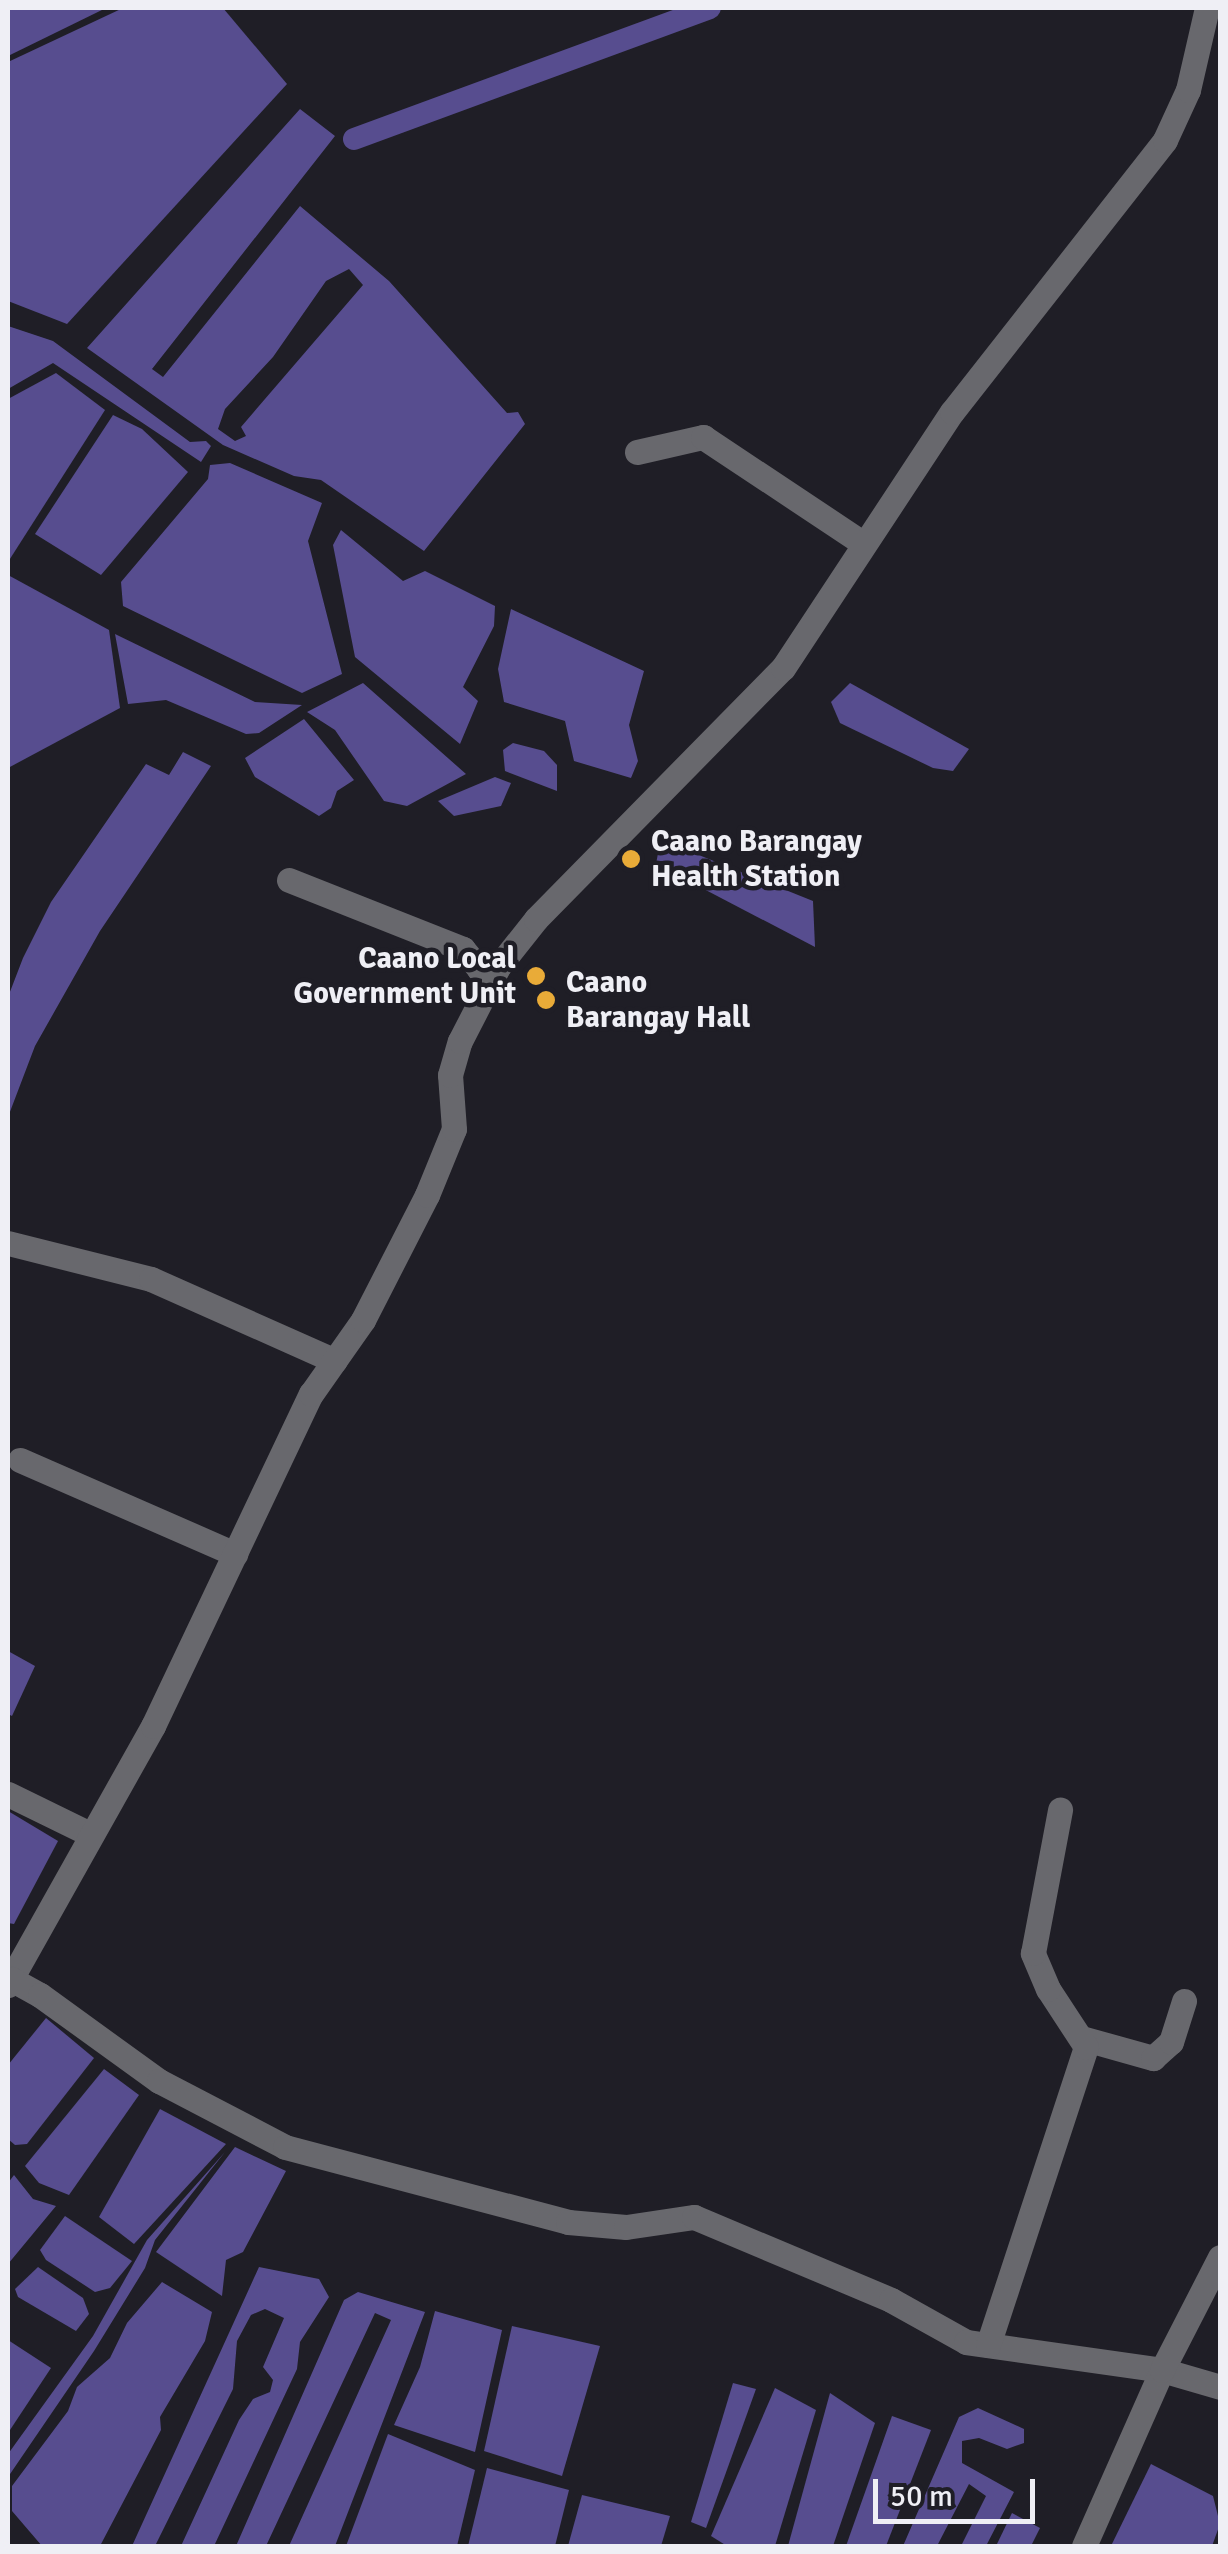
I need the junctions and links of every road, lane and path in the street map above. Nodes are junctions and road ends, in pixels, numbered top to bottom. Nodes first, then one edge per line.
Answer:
1 (1207, 8) edge
2 (1220, 14) edge
3 (637, 452) dead end
4 (864, 544) junction
5 (289, 880) dead end
6 (498, 967) junction
7 (8, 1243) edge
8 (335, 1360) junction
9 (20, 1460) dead end
10 (235, 1554) junction
11 (8, 1794) edge
12 (1060, 1810) dead end
13 (90, 1834) junction
14 (9, 1982) edge
15 (1184, 2001) dead end
16 (1086, 2038) junction
17 (1220, 2257) edge
18 (988, 2345) junction
19 (1162, 2370) junction
20 (1220, 2386) edge
21 (1084, 2546) edge

1 - 2 street
1 - 4 street
3 - 4 street
4 - 6 street
5 - 6 street
6 - 8 street
7 - 8 street
8 - 10 street
9 - 10 street
10 - 13 street
11 - 13 street
12 - 16 street
13 - 14 street
14 - 18 street
15 - 16 street
16 - 18 street
17 - 19 street
18 - 19 street
19 - 20 street
19 - 21 street

